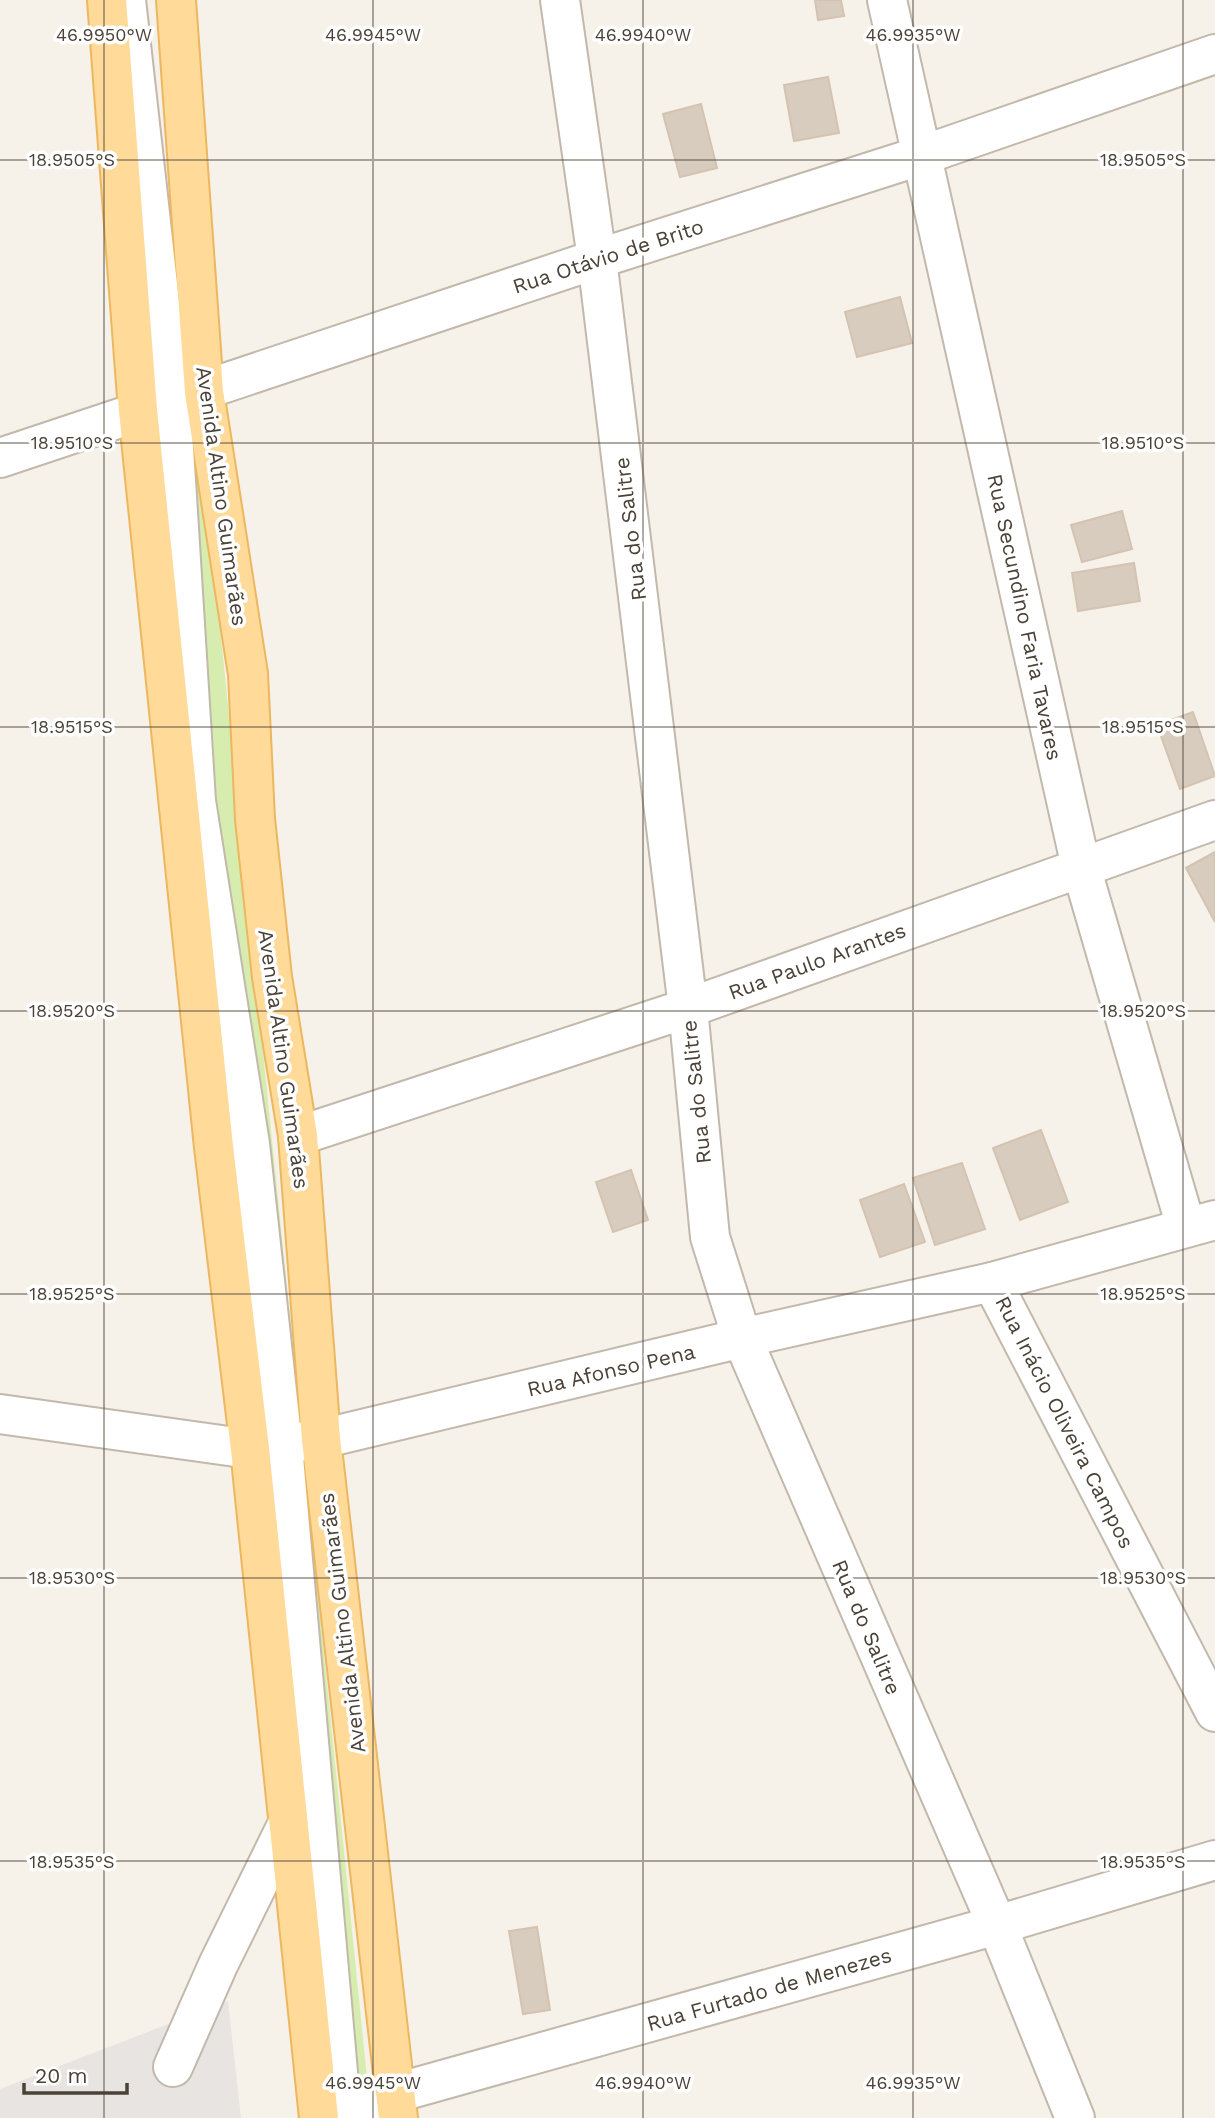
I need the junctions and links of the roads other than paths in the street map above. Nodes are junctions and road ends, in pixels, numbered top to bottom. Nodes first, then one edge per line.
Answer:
1 (107, 0) edge
2 (126, 0) edge
3 (176, 0) edge
4 (560, 0) edge
5 (887, 0) edge
6 (1215, 54) edge
7 (923, 155) junction
8 (597, 259) junction
9 (171, 401) junction
10 (0, 458) edge
11 (1215, 820) edge
12 (1081, 867) junction
13 (688, 1008) junction
14 (298, 1136) junction
15 (1201, 1224) edge
16 (992, 1282) junction
17 (742, 1338) junction
18 (0, 1414) edge
19 (321, 1439) junction
20 (267, 1448) junction
21 (1215, 1712) edge
22 (289, 1821) junction
23 (1215, 1860) edge
24 (997, 1925) junction
25 (173, 2067) dead end
26 (397, 2106) edge
27 (331, 2116) edge
28 (1075, 2118) edge

1 - 9 main road, Avenida Altino Guimarães
2 - 9 street
3 - 9 main road, Avenida Altino Guimarães
4 - 8 street, Rua do Salitre
5 - 7 street, Rua Secundino Faria Tavares
6 - 7 street, Rua Otávio de Brito
7 - 8 street, Rua Otávio de Brito
7 - 12 street, Rua Secundino Faria Tavares
8 - 9 street, Rua Otávio de Brito
8 - 13 street, Rua do Salitre
9 - 10 street, Rua Otávio de Brito
9 - 14 main road, Avenida Altino Guimarães
9 - 20 main road, Avenida Altino Guimarães
11 - 12 street, Rua Paulo Arantes
12 - 13 street, Rua Paulo Arantes
12 - 15 street, Rua Secundino Faria Tavares
13 - 14 street, Rua Paulo Arantes
13 - 17 street, Rua do Salitre
14 - 19 main road, Avenida Altino Guimarães
15 - 16 street, Rua Afonso Pena
16 - 17 street, Rua Afonso Pena
16 - 21 street, Rua Inácio Oliveira Campos
17 - 19 street, Rua Afonso Pena
17 - 24 street, Rua do Salitre
18 - 20 street, Rua Afonso Pena
19 - 20 street, Rua Afonso Pena
19 - 26 main road, Avenida Altino Guimarães
20 - 22 main road, Avenida Altino Guimarães
20 - 27 street
22 - 25 street
22 - 27 main road, Avenida Altino Guimarães
23 - 24 street, Rua Furtado de Menezes
24 - 26 street, Rua Furtado de Menezes
24 - 28 street, Rua do Salitre
26 - 27 street, Rua Furtado de Menezes

